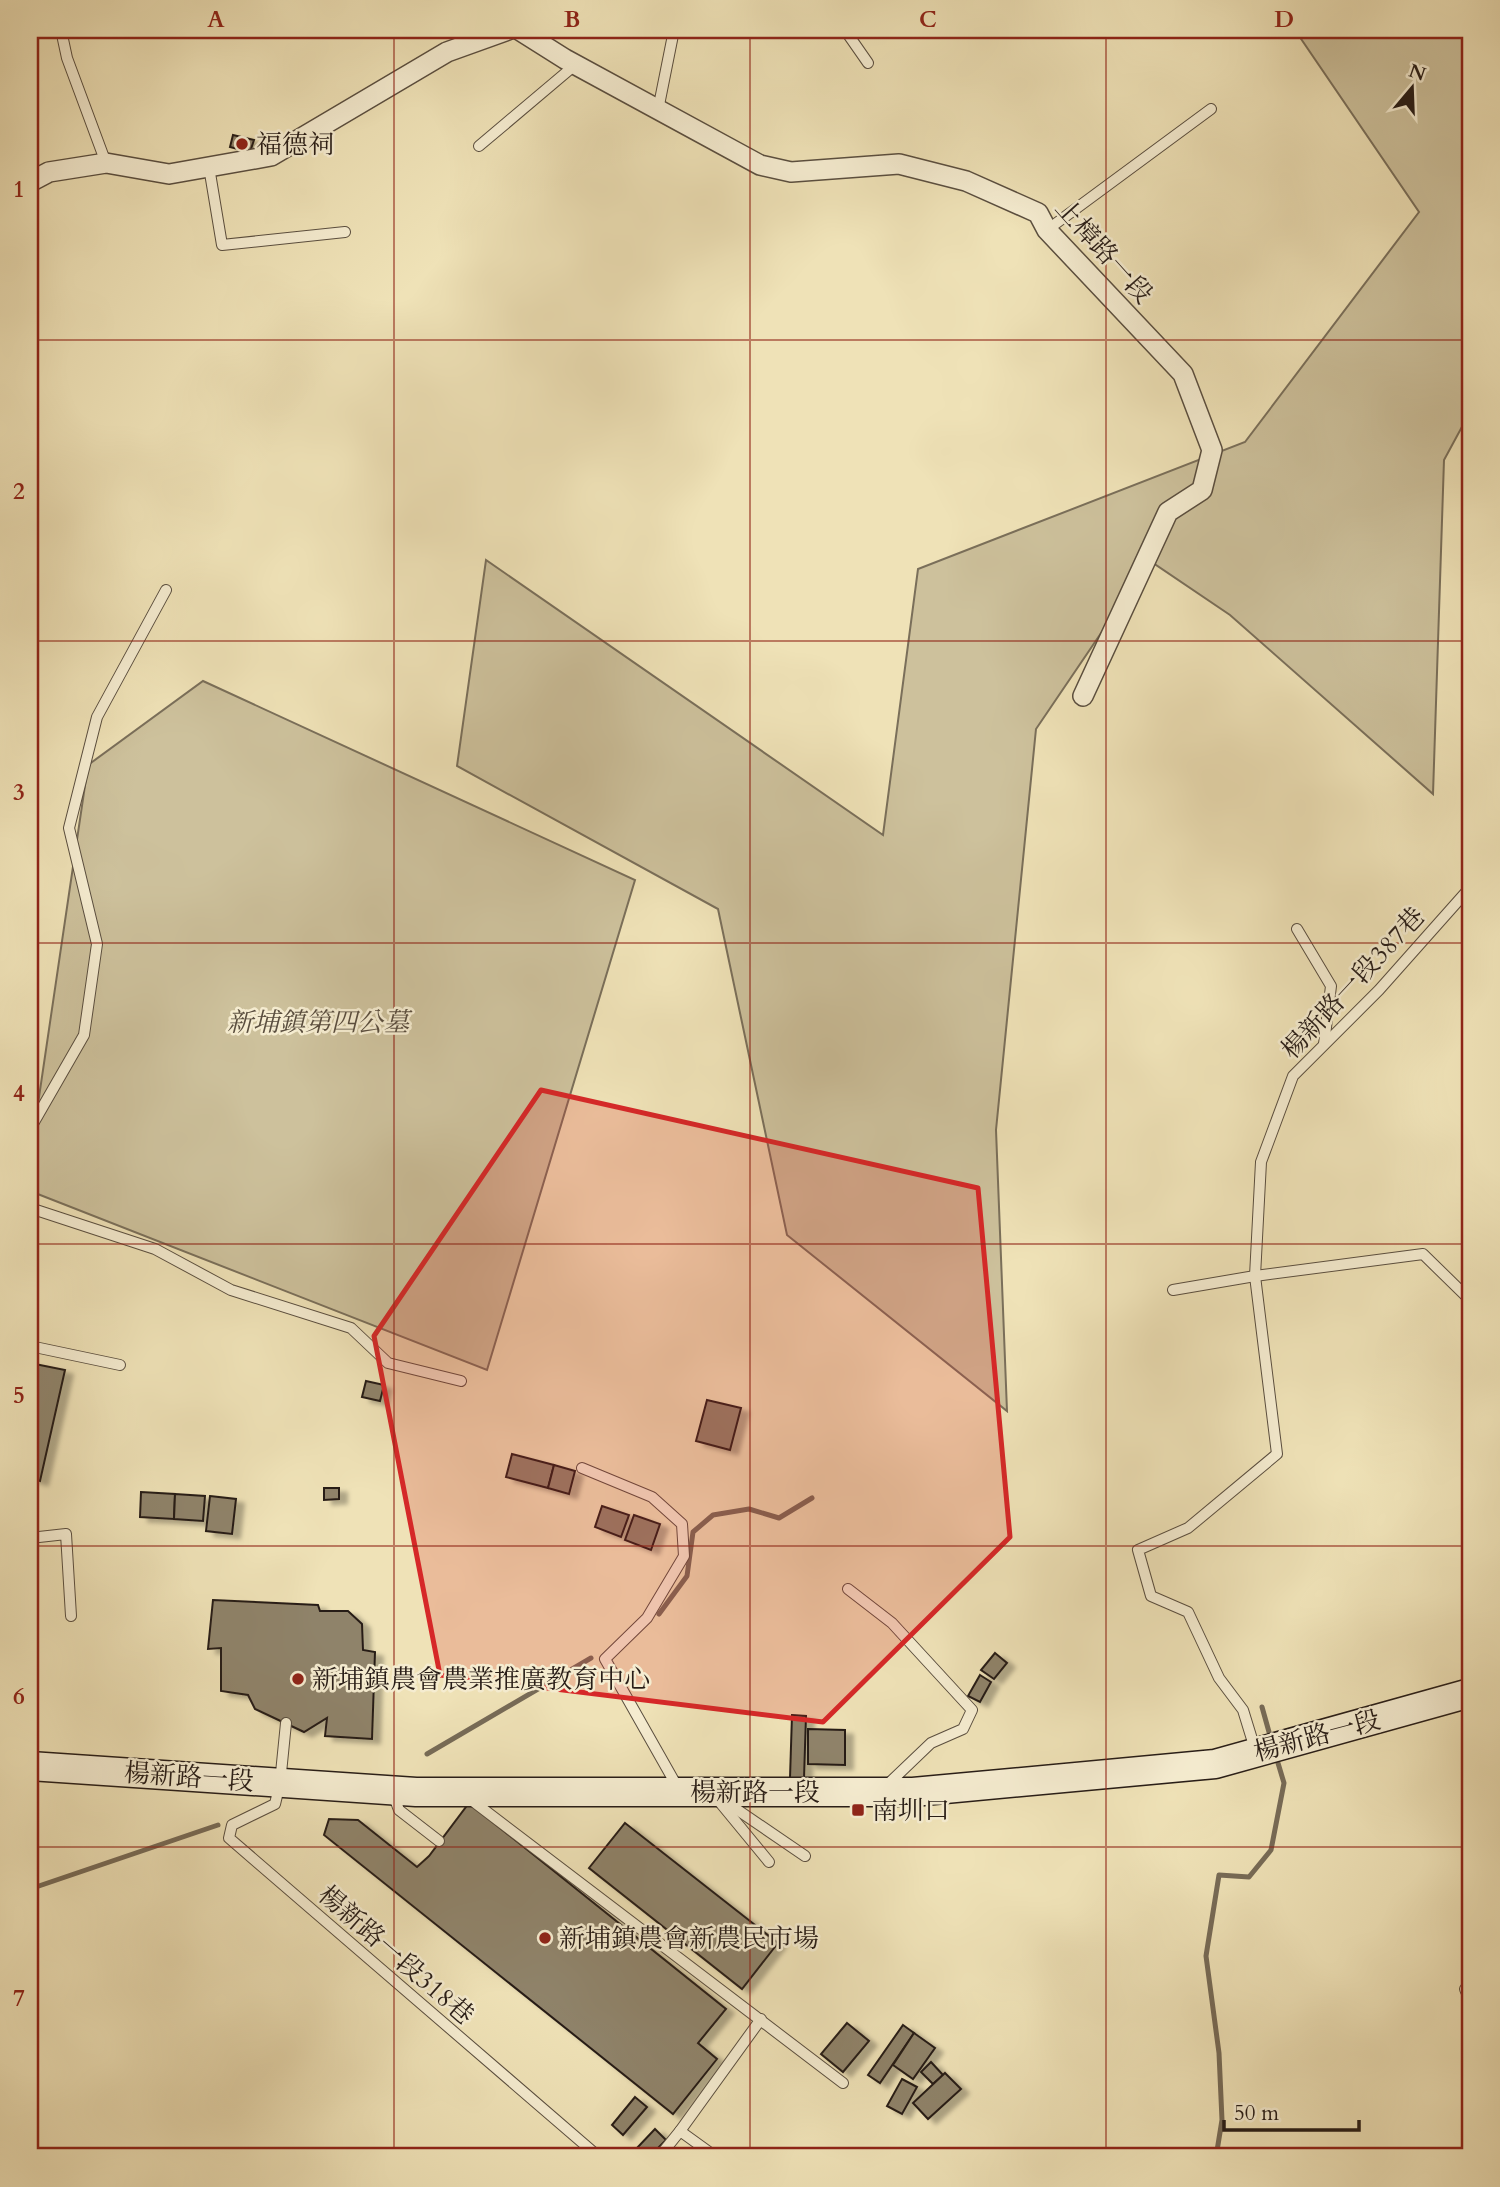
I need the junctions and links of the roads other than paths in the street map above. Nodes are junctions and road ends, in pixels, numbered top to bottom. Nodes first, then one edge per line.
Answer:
1 (61, 30) edge
2 (519, 30) edge
3 (674, 30) edge
4 (845, 30) edge
5 (501, 31) edge
6 (868, 63) dead end
7 (576, 64) junction
8 (1211, 109) dead end
9 (659, 110) junction
10 (479, 146) dead end
11 (106, 163) junction
12 (209, 167) junction
13 (30, 182) edge
14 (1047, 230) junction
15 (345, 232) dead end
16 (166, 590) dead end
17 (1083, 696) dead end
18 (1470, 884) edge
19 (1297, 929) dead end
20 (1324, 1045) junction
21 (30, 1129) edge
22 (30, 1208) edge
23 (1255, 1276) junction
24 (1173, 1290) dead end
25 (1470, 1300) edge
26 (30, 1346) edge
27 (120, 1365) dead end
28 (461, 1381) dead end
29 (582, 1468) dead end
30 (30, 1538) edge
31 (848, 1589) dead end
32 (71, 1616) dead end
33 (1470, 1693) edge
34 (286, 1723) dead end
35 (1256, 1752) junction
36 (30, 1766) edge
37 (281, 1783) junction
38 (392, 1790) junction
39 (461, 1792) junction
40 (680, 1792) junction
41 (711, 1792) junction
42 (879, 1792) junction
43 (439, 1841) dead end
44 (805, 1856) dead end
45 (769, 1862) dead end
46 (1465, 1989) dead end
47 (1470, 2001) edge
48 (761, 2019) junction
49 (843, 2083) dead end
50 (680, 2131) junction
51 (599, 2157) edge
52 (659, 2157) edge
53 (716, 2157) edge

1 - 11 lane
2 - 7 street, 上樟路一段
3 - 9 lane
4 - 6 lane
5 - 12 street
7 - 9 street, 上樟路一段
7 - 10 lane
8 - 14 lane
9 - 14 street, 上樟路一段
11 - 12 street
11 - 13 street
12 - 15 lane
14 - 17 street, 上樟路一段
16 - 21 lane
18 - 20 lane, 楊新路一段387巷
19 - 20 lane
20 - 23 lane, 楊新路一段387巷
22 - 28 lane
23 - 24 lane
23 - 25 lane
23 - 35 lane, 楊新路一段387巷
26 - 27 lane
29 - 40 lane
30 - 32 lane
31 - 42 lane
33 - 35 main road, 楊新路一段
34 - 37 lane
35 - 42 main road, 楊新路一段
36 - 37 main road, 楊新路一段
37 - 38 main road, 楊新路一段
37 - 51 lane, 楊新路一段318巷
38 - 39 main road, 楊新路一段
38 - 43 lane
39 - 40 main road, 楊新路一段
39 - 48 lane
40 - 41 main road, 楊新路一段
41 - 42 main road, 楊新路一段
41 - 44 lane
41 - 45 lane
46 - 47 lane
48 - 49 lane
48 - 50 lane
50 - 52 lane
50 - 53 lane

